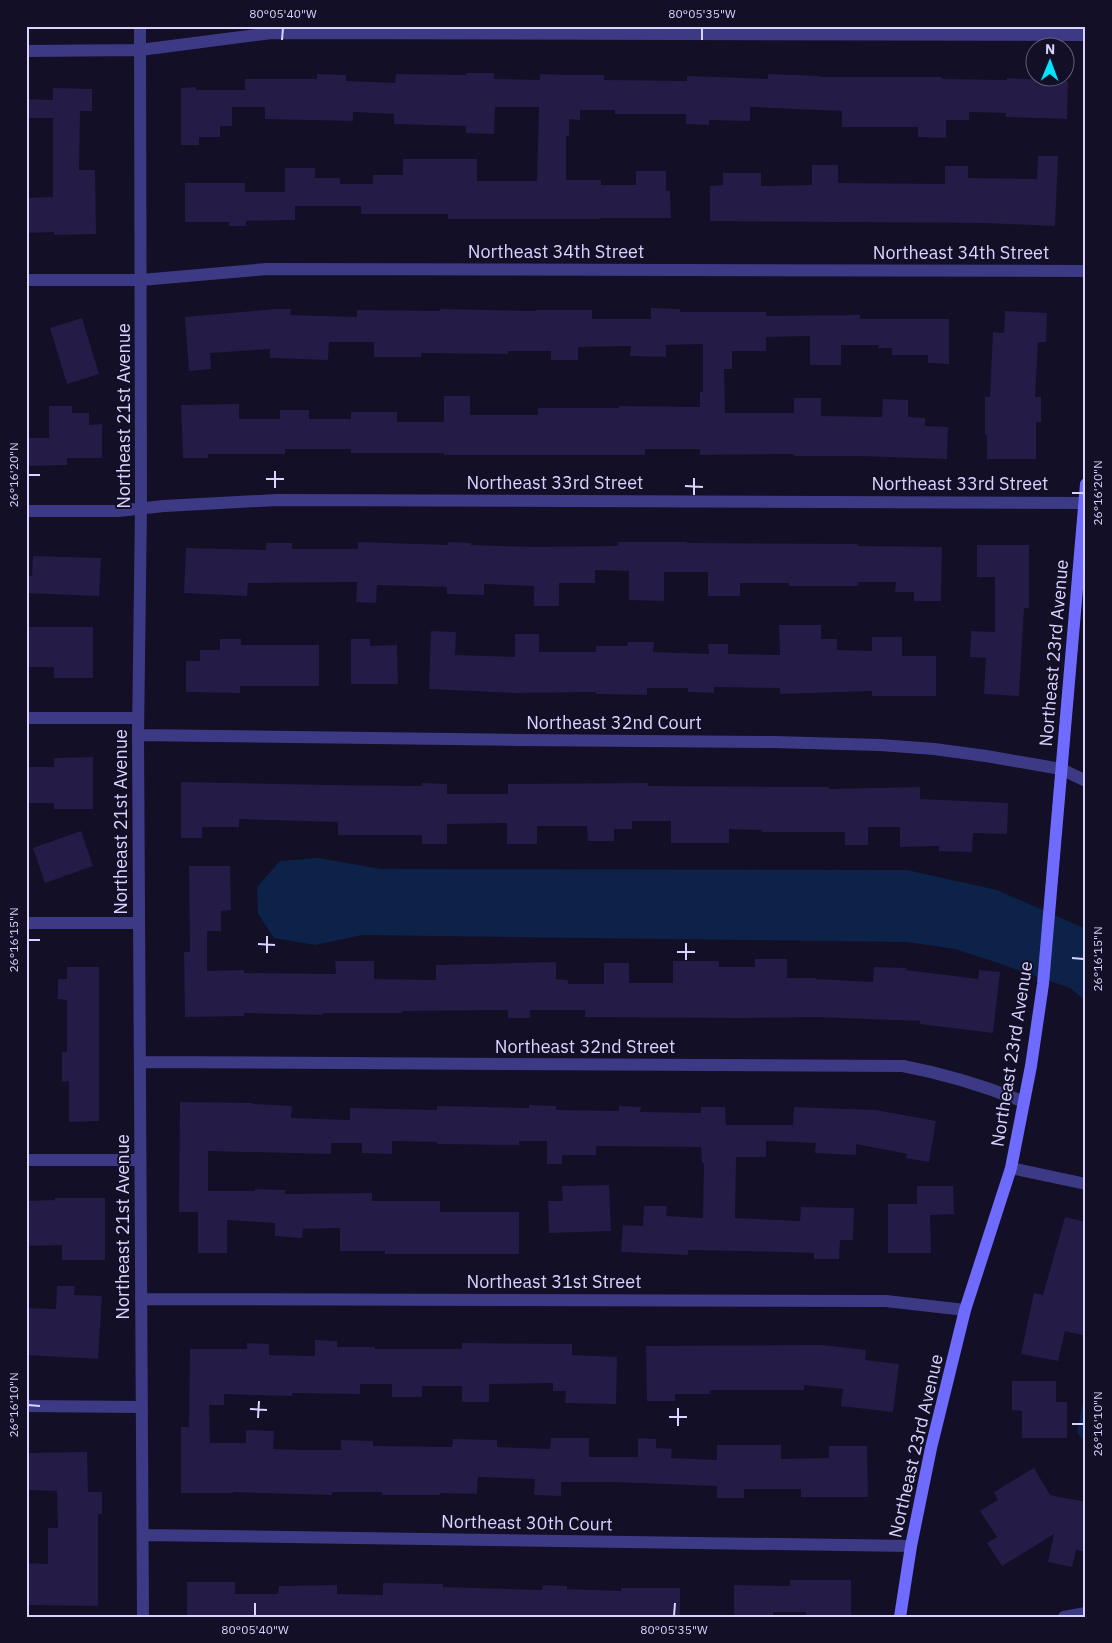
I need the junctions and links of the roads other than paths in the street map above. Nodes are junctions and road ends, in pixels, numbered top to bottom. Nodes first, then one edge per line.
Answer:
1 (140, 26) edge
2 (1086, 34) edge
3 (26, 50) edge
4 (140, 50) junction
5 (1086, 271) edge
6 (26, 280) edge
7 (141, 280) junction
8 (1086, 484) edge
9 (1084, 502) edge
10 (141, 508) junction
11 (26, 510) edge
12 (26, 718) edge
13 (138, 718) junction
14 (138, 735) junction
15 (1061, 769) junction
16 (1086, 781) edge
17 (26, 923) edge
18 (139, 924) junction
19 (140, 1062) junction
20 (1024, 1102) junction
21 (26, 1160) edge
22 (140, 1160) junction
23 (1011, 1168) junction
24 (1086, 1184) edge
25 (141, 1299) junction
26 (965, 1310) junction
27 (26, 1406) edge
28 (142, 1406) junction
29 (143, 1534) junction
30 (911, 1546) junction
31 (1086, 1613) edge
32 (144, 1617) edge
33 (900, 1617) edge
34 (1064, 1617) edge

1 - 4 street, Northeast 21st Avenue
2 - 4 street
3 - 4 street
4 - 7 street, Northeast 21st Avenue
5 - 7 street, Northeast 34th Street
6 - 7 street, Northeast 34th Street
7 - 10 street, Northeast 21st Avenue
8 - 9 street, Northeast 23rd Avenue
9 - 10 street, Northeast 33rd Street
9 - 15 street, Northeast 23rd Avenue
10 - 11 street, Northeast 33rd Street
10 - 13 street, Northeast 21st Avenue
12 - 13 street
13 - 14 street, Northeast 21st Avenue
14 - 15 street, Northeast 32nd Court
14 - 18 street, Northeast 21st Avenue
15 - 16 street, Northeast 32nd Court
15 - 20 street, Northeast 23rd Avenue
17 - 18 street
18 - 19 street, Northeast 21st Avenue
19 - 20 street, Northeast 32nd Street
19 - 22 street, Northeast 21st Avenue
20 - 23 street, Northeast 23rd Avenue
21 - 22 street
22 - 25 street, Northeast 21st Avenue
23 - 24 street
23 - 26 street, Northeast 23rd Avenue
25 - 26 street, Northeast 31st Street
25 - 28 street, Northeast 21st Avenue
26 - 30 street, Northeast 23rd Avenue
27 - 28 street
28 - 29 street, Northeast 21st Avenue
29 - 30 street, Northeast 30th Court
29 - 32 street, Northeast 21st Avenue
30 - 33 street, Northeast 23rd Avenue
31 - 34 street

